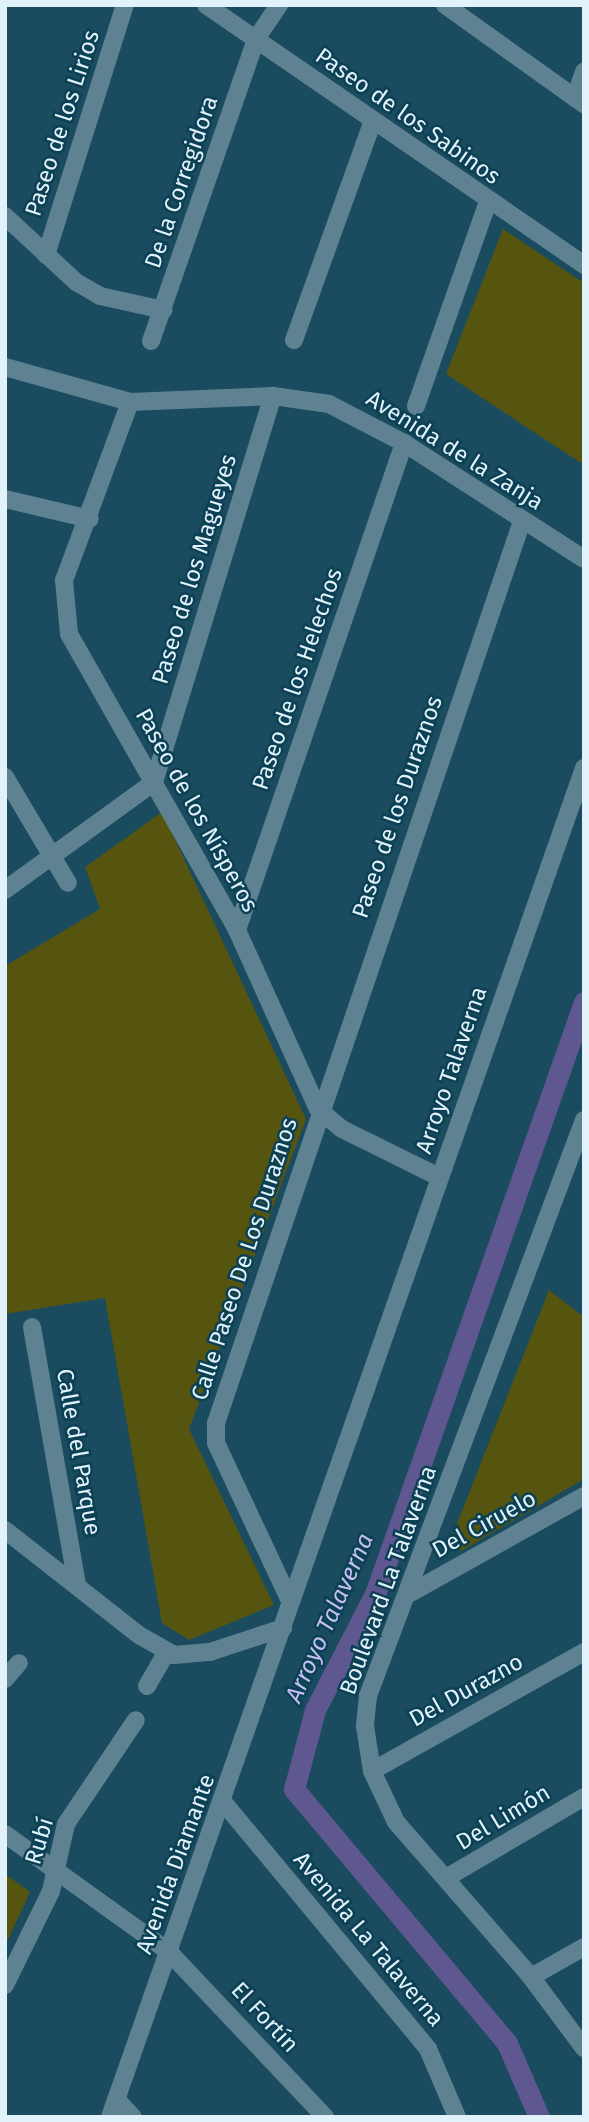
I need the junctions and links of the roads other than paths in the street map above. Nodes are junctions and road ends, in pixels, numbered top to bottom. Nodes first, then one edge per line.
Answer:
1 (125, 5) edge
2 (206, 5) edge
3 (279, 5) edge
4 (445, 5) edge
5 (466, 12) edge
6 (256, 39) junction
7 (584, 72) edge
8 (580, 101) edge
9 (372, 123) junction
10 (488, 202) junction
11 (5, 216) edge
12 (46, 255) junction
13 (584, 265) edge
14 (163, 310) junction
15 (294, 340) dead end
16 (151, 341) dead end
17 (5, 367) edge
18 (273, 396) junction
19 (131, 402) junction
20 (416, 406) dead end
21 (404, 443) junction
22 (5, 499) edge
23 (90, 519) junction
24 (522, 521) junction
25 (584, 559) edge
26 (584, 768) edge
27 (5, 778) edge
28 (154, 782) junction
29 (52, 858) junction
30 (68, 883) dead end
31 (5, 890) edge
32 (237, 930) junction
33 (318, 1110) junction
34 (584, 1120) edge
35 (439, 1177) junction
36 (33, 1327) dead end
37 (584, 1496) edge
38 (5, 1530) edge
39 (77, 1586) junction
40 (407, 1595) junction
41 (290, 1601) junction
42 (283, 1628) junction
43 (167, 1652) junction
44 (584, 1652) edge
45 (19, 1662) dead end
46 (5, 1679) edge
47 (147, 1686) dead end
48 (136, 1720) dead end
49 (372, 1771) junction
50 (584, 1797) edge
51 (224, 1802) junction
52 (5, 1834) edge
53 (53, 1871) junction
54 (446, 1878) junction
55 (584, 1947) edge
56 (169, 1952) junction
57 (531, 1977) junction
58 (5, 1985) edge
59 (584, 2048) edge
60 (116, 2099) junction
61 (110, 2117) edge
62 (133, 2117) edge
63 (325, 2117) edge
64 (457, 2117) edge

1 - 12 street, Paseo de los Lirios
2 - 6 street, Paseo de los Sabinos
3 - 6 street, De la Corregidora
4 - 5 street
5 - 8 street
6 - 9 street, Paseo de los Sabinos
6 - 14 street, De la Corregidora
7 - 8 street
9 - 10 street, Paseo de los Sabinos
9 - 15 street
10 - 13 street, Paseo de los Sabinos
10 - 20 street
11 - 12 street
12 - 14 street
14 - 16 street, De la Corregidora
17 - 19 street, Avenida de la Zanja
18 - 19 street, Avenida de la Zanja
18 - 21 street, Avenida de la Zanja
18 - 28 street, Paseo de los Magueyes
19 - 23 street, Paseo de los Nísperos
21 - 24 street, Avenida de la Zanja
21 - 32 street, Paseo de los Helechos
22 - 23 street
23 - 28 street, Paseo de los Nísperos
24 - 25 street, Avenida de la Zanja
24 - 33 street, Paseo de los Duraznos
26 - 35 street, Arroyo Talaverna
27 - 29 street
28 - 29 street
28 - 32 street, Paseo de los Nísperos
29 - 30 street
29 - 31 street
32 - 33 street, Paseo de los Nísperos
33 - 35 street, Paseo de los Nísperos
33 - 41 street, Calle Paseo De Los Duraznos
34 - 40 street, Boulevard La Talaverna
35 - 41 street, Arroyo Talaverna
36 - 39 street, Calle del Parque
37 - 40 street, Del Ciruelo
38 - 39 street
39 - 43 street
40 - 49 street, Boulevard La Talaverna
41 - 42 street, Arroyo Talaverna
42 - 43 street
42 - 51 street, Avenida Diamante
43 - 47 street
44 - 49 street, Del Durazno
45 - 46 street
48 - 53 street, Rubí
49 - 54 street, Boulevard La Talaverna
50 - 54 street, Del Limón
51 - 56 street, Avenida Diamante
51 - 64 street, Avenida La Talaverna
52 - 53 street, El Fortín
53 - 56 street, El Fortín
53 - 58 street, Rubí
54 - 57 street, Boulevard La Talaverna
55 - 57 street
56 - 60 street, Avenida Diamante
56 - 63 street, El Fortín
57 - 59 street, Boulevard La Talaverna
60 - 61 street, Avenida Diamante
60 - 62 street

